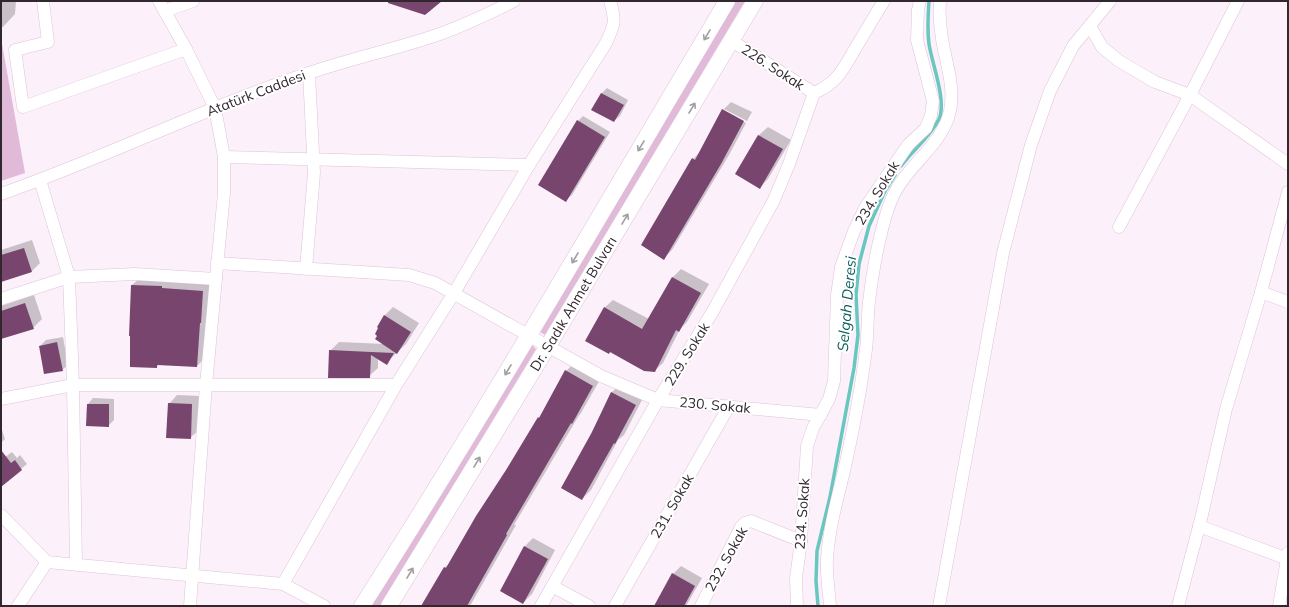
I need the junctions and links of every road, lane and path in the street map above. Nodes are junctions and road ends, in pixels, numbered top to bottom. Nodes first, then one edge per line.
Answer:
1 (43, 1) edge
2 (193, 1) edge
3 (514, 1) edge
4 (610, 1) edge
5 (727, 1) edge
6 (755, 1) edge
7 (884, 1) edge
8 (920, 1) edge
9 (940, 1) edge
10 (1110, 1) edge
11 (1238, 1) edge
12 (162, 6) edge
13 (1090, 26) junction
14 (732, 41) junction
15 (186, 49) junction
16 (309, 73) junction
17 (814, 93) junction
18 (1190, 95) junction
19 (215, 108) junction
20 (224, 157) junction
21 (313, 159) junction
22 (1288, 164) edge
23 (530, 165) junction
24 (40, 180) junction
25 (1288, 192) edge
26 (1, 194) edge
27 (1119, 227) dead end
28 (217, 263) junction
29 (306, 268) junction
30 (69, 277) junction
31 (216, 279) junction
32 (1261, 292) junction
33 (454, 293) junction
34 (1, 299) edge
35 (1288, 302) edge
36 (529, 335) junction
37 (548, 346) junction
38 (73, 385) junction
39 (206, 385) junction
40 (396, 386) junction
41 (1, 399) edge
42 (658, 400) junction
43 (729, 406) junction
44 (821, 415) junction
45 (1, 515) edge
46 (1199, 526) junction
47 (801, 542) junction
48 (1288, 557) edge
49 (47, 562) junction
50 (76, 564) junction
51 (193, 575) junction
52 (283, 584) junction
53 (552, 586) junction
54 (18, 606) edge
55 (190, 606) edge
56 (324, 606) edge
57 (362, 606) edge
58 (389, 606) edge
59 (541, 606) edge
60 (589, 606) edge
61 (615, 606) edge
62 (701, 606) edge
63 (797, 606) edge
64 (830, 606) edge
65 (939, 606) edge
66 (1178, 606) edge
67 (1279, 606) edge

1 - 15 street
2 - 12 street
3 - 16 street, Atatürk Caddesi
4 - 23 street
5 -> 36 main road, Dr. Sadık Ahmet Bulvarı
6 - 14 main road, Dr. Sadık Ahmet Bulvarı
7 - 17 street
8 - 44 street, 234. Sokak
9 - 64 street
10 - 13 street
11 - 18 street
12 - 15 street
13 - 18 street
13 - 65 street
14 - 17 street, 226. Sokak
37 -> 14 main road, Dr. Sadık Ahmet Bulvarı
15 - 19 street
16 - 19 street, Atatürk Caddesi
16 - 21 street
17 - 42 street, 229. Sokak
18 - 22 street
18 - 27 street
19 - 20 street
19 - 24 street, Atatürk Caddesi
20 - 21 street
20 - 28 street
21 - 23 street
21 - 29 street
23 - 33 street
24 - 26 street, Atatürk Caddesi
24 - 30 street
25 - 32 street
28 - 29 street, 230. Sokak
28 - 31 street
29 - 33 street, 230. Sokak
30 - 31 street
30 - 34 street
30 - 38 street
31 - 39 street
32 - 35 street
32 - 46 street
33 - 36 street, 230. Sokak
33 - 40 street
36 - 37 street, 230. Sokak
36 -> 57 main road, Dr. Sadık Ahmet Bulvarı
37 - 42 street, 230. Sokak
58 -> 37 main road, Dr. Sadık Ahmet Bulvarı
38 - 39 street
38 - 41 street
38 - 50 street
39 - 40 street
39 - 51 street
40 - 52 street
42 - 43 street, 230. Sokak
42 - 53 street, 229. Sokak
43 - 44 street, 230. Sokak
43 - 61 street, 231. Sokak
44 - 47 street, 234. Sokak
45 - 49 street
46 - 48 street
46 - 66 street
47 - 62 street, 232. Sokak
47 - 63 street, 234. Sokak
48 - 67 street
49 - 50 street
49 - 54 street
50 - 51 street
51 - 52 street
51 - 55 street
52 - 56 street
53 - 59 street, 229. Sokak
53 - 60 street

